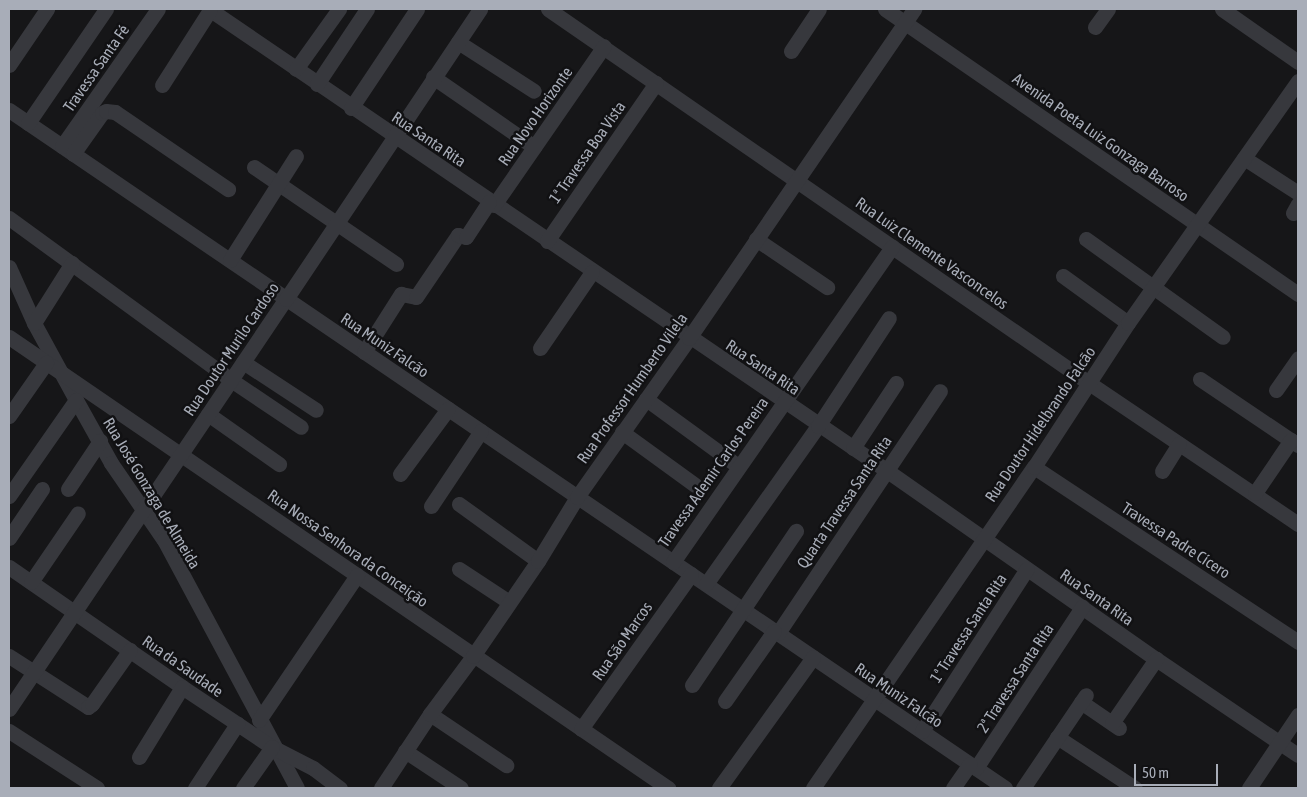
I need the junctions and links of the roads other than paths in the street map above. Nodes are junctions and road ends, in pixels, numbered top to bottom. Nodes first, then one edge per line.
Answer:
1 (47, 9) edge
2 (106, 9) edge
3 (158, 9) edge
4 (339, 9) edge
5 (367, 9) edge
6 (417, 9) edge
7 (480, 9) edge
8 (548, 9) edge
9 (819, 9) edge
10 (885, 9) edge
11 (1108, 9) edge
12 (1222, 9) edge
13 (214, 10) edge
14 (909, 15) edge
15 (1095, 27) dead end
16 (458, 42) junction
17 (604, 46) junction
18 (791, 52) dead end
19 (1298, 62) edge
20 (9, 65) edge
21 (296, 69) junction
22 (433, 77) junction
23 (1298, 81) edge
24 (656, 83) junction
25 (317, 84) junction
26 (162, 85) dead end
27 (534, 91) dead end
28 (351, 108) junction
29 (9, 110) edge
30 (28, 123) junction
31 (394, 136) junction
32 (534, 147) junction
33 (68, 150) junction
34 (296, 156) dead end
35 (1244, 158) junction
36 (254, 167) dead end
37 (796, 180) junction
38 (279, 184) junction
39 (228, 189) dead end
40 (1298, 193) edge
41 (492, 203) junction
42 (9, 218) edge
43 (337, 222) junction
44 (1198, 226) junction
45 (756, 239) junction
46 (1086, 239) dead end
47 (547, 241) junction
48 (892, 247) junction
49 (230, 260) junction
50 (72, 263) junction
51 (396, 264) dead end
52 (9, 267) edge
53 (592, 272) junction
54 (1063, 276) dead end
55 (826, 287) dead end
56 (1153, 287) junction
57 (1297, 291) edge
58 (286, 300) junction
59 (889, 318) dead end
60 (34, 323) junction
61 (1128, 323) junction
62 (1223, 337) dead end
63 (689, 338) junction
64 (10, 341) edge
65 (540, 348) dead end
66 (364, 352) junction
67 (1298, 358) edge
68 (243, 362) junction
69 (46, 363) junction
70 (63, 374) junction
71 (1200, 379) dead end
72 (231, 380) junction
73 (896, 383) dead end
74 (1089, 383) junction
75 (1276, 390) dead end
76 (940, 391) dead end
77 (646, 399) junction
78 (76, 400) junction
79 (783, 401) junction
80 (448, 409) junction
81 (316, 410) dead end
82 (208, 414) junction
83 (9, 416) edge
84 (818, 426) junction
85 (301, 427) dead end
86 (481, 431) junction
87 (622, 432) junction
88 (1294, 442) edge
89 (97, 444) junction
90 (1179, 444) junction
91 (853, 448) junction
92 (180, 455) junction
93 (279, 464) dead end
94 (738, 466) junction
95 (1034, 467) junction
96 (886, 470) junction
97 (1162, 471) dead end
98 (400, 474) dead end
99 (696, 485) dead end
100 (1258, 488) junction
101 (42, 489) dead end
102 (68, 489) dead end
103 (9, 496) edge
104 (577, 496) junction
105 (459, 504) dead end
106 (431, 506) dead end
107 (144, 509) junction
108 (78, 513) dead end
109 (1298, 524) edge
110 (796, 531) dead end
111 (9, 538) edge
112 (984, 539) junction
113 (538, 561) junction
114 (672, 562) junction
115 (9, 567) edge
116 (459, 569) dead end
117 (1027, 569) junction
118 (691, 574) junction
119 (357, 575) junction
120 (31, 582) junction
121 (706, 584) junction
122 (506, 600) junction
123 (1082, 607) junction
124 (742, 609) junction
125 (73, 613) junction
126 (776, 632) junction
127 (1298, 642) edge
128 (130, 650) junction
129 (9, 656) edge
130 (473, 656) junction
131 (813, 657) junction
132 (1156, 659) junction
133 (33, 672) junction
134 (692, 686) dead end
135 (182, 688) junction
136 (874, 699) junction
137 (725, 701) dead end
138 (9, 708) edge
139 (430, 714) junction
140 (1298, 715) edge
141 (259, 720) junction
142 (236, 724) junction
143 (581, 729) junction
144 (9, 731) edge
145 (922, 731) junction
146 (1058, 737) junction
147 (1280, 742) junction
148 (275, 748) junction
149 (405, 751) junction
150 (1298, 755) edge
151 (139, 757) dead end
152 (506, 765) dead end
153 (973, 766) junction
154 (646, 782) edge
155 (997, 786) edge
156 (97, 788) edge
157 (195, 788) edge
158 (243, 788) edge
159 (297, 788) edge
160 (340, 788) edge
161 (381, 788) edge
162 (461, 788) edge
163 (668, 788) edge
164 (719, 788) edge
165 (813, 788) edge
166 (953, 788) edge
167 (1023, 788) edge
168 (1135, 788) edge
169 (1248, 788) edge

1 - 20 street
2 - 30 street
3 - 33 street, Travessa Santa Fé
4 - 21 street
5 - 25 street
6 - 28 street
7 - 16 street, Rua Doutor Murilo Cardoso
8 - 17 street, Rua Luiz Clemente Vasconcelos
9 - 18 street
10 - 14 street, Avenida Poeta Luiz Gonzaga Barroso
11 - 15 street
12 - 19 street
13 - 21 street, Rua Santa Rita
13 - 26 street
14 - 37 street, Rua Professor Humberto Vilela
14 - 44 street, Avenida Poeta Luiz Gonzaga Barroso
16 - 22 street, Rua Doutor Murilo Cardoso
16 - 27 street
17 - 24 street, Rua Luiz Clemente Vasconcelos
17 - 32 street, Rua Novo Horizonte
21 - 25 street, Rua Santa Rita
22 - 31 street, Rua Doutor Murilo Cardoso
22 - 32 street
23 - 35 street, Rua Doutor Hidelbrando Falcão
24 - 37 street, Rua Luiz Clemente Vasconcelos
24 - 47 street, 1ª Travessa Boa Vista
25 - 28 street, Rua Santa Rita
28 - 31 street, Rua Santa Rita
29 - 30 street, Rua Muniz Falcão
30 - 33 street, Rua Muniz Falcão
31 - 41 street, Rua Santa Rita
31 - 43 street, Rua Doutor Murilo Cardoso
32 - 41 street, Rua Novo Horizonte
33 - 39 street
33 - 49 street, Rua Muniz Falcão
34 - 38 street
35 - 40 street
35 - 44 street, Rua Doutor Hidelbrando Falcão
36 - 38 street
37 - 45 street, Rua Professor Humberto Vilela
37 - 48 street, Rua Luiz Clemente Vasconcelos
38 - 43 street
38 - 49 street
41 - 47 street, Rua Santa Rita
41 - 66 street, Rua Novo Horizonte
42 - 50 street
43 - 51 street
43 - 58 street, Rua Doutor Murilo Cardoso
44 - 56 street, Rua Doutor Hidelbrando Falcão
44 - 57 street, Avenida Poeta Luiz Gonzaga Barroso
45 - 55 street
45 - 63 street, Rua Professor Humberto Vilela
46 - 56 street
47 - 53 street, Rua Santa Rita
48 - 74 street, Rua Luiz Clemente Vasconcelos
48 - 79 street
49 - 58 street, Rua Muniz Falcão
50 - 60 street
50 - 72 street
52 - 60 street, Rua José Gonzaga de Almeida
53 - 63 street, Rua Santa Rita
53 - 65 street
54 - 61 street
56 - 61 street, Rua Doutor Hidelbrando Falcão
56 - 62 street
58 - 66 street, Rua Muniz Falcão
58 - 68 street, Rua Doutor Murilo Cardoso
59 - 84 street
60 - 70 street, Rua José Gonzaga de Almeida
61 - 74 street, Rua Doutor Hidelbrando Falcão
63 - 77 street, Rua Professor Humberto Vilela
63 - 79 street, Rua Santa Rita
64 - 69 street, Rua Nossa Senhora da Conceição
66 - 80 street, Rua Muniz Falcão
67 - 75 street
68 - 72 street, Rua Doutor Murilo Cardoso
68 - 81 street
69 - 70 street, Rua Nossa Senhora da Conceição
69 - 83 street
70 - 78 street, Rua José Gonzaga de Almeida
70 - 92 street, Rua Nossa Senhora da Conceição
71 - 88 street
72 - 82 street, Rua Doutor Murilo Cardoso
72 - 85 street
73 - 91 street
74 - 90 street, Rua Luiz Clemente Vasconcelos
74 - 95 street, Rua Doutor Hidelbrando Falcão
76 - 96 street, Quarta Travessa Santa Rita
77 - 87 street, Rua Professor Humberto Vilela
77 - 94 street
78 - 89 street, Rua José Gonzaga de Almeida
78 - 103 street
79 - 84 street, Rua Santa Rita
79 - 94 street, Travessa Ademir Carlos Pereira
80 - 86 street, Rua Muniz Falcão
80 - 98 street
82 - 92 street, Rua Doutor Murilo Cardoso
82 - 93 street
84 - 91 street, Rua Santa Rita
84 - 121 street
86 - 104 street, Rua Muniz Falcão
86 - 106 street
87 - 99 street
87 - 104 street, Rua Professor Humberto Vilela
88 - 100 street
89 - 102 street
89 - 107 street, Rua José Gonzaga de Almeida
90 - 97 street
90 - 100 street, Rua Luiz Clemente Vasconcelos
91 - 96 street, Rua Santa Rita
92 - 107 street, Rua Doutor Murilo Cardoso
92 - 119 street, Rua Nossa Senhora da Conceição
94 - 114 street, Travessa Ademir Carlos Pereira
95 - 112 street, Rua Doutor Hidelbrando Falcão
95 - 127 street, Travessa Padre Cícero
96 - 112 street, Rua Santa Rita
96 - 126 street, Quarta Travessa Santa Rita
100 - 109 street, Rua Luiz Clemente Vasconcelos
101 - 111 street
104 - 113 street, Rua Professor Humberto Vilela
104 - 114 street, Rua Muniz Falcão
105 - 113 street
107 - 125 street, Rua Doutor Murilo Cardoso
107 - 141 street, Rua José Gonzaga de Almeida
108 - 120 street
110 - 124 street
112 - 117 street, Rua Santa Rita
112 - 136 street, Rua Doutor Hidelbrando Falcão
113 - 122 street, Rua Professor Humberto Vilela
114 - 118 street, Rua Muniz Falcão
115 - 120 street, Rua da Saudade
116 - 122 street
117 - 123 street, Rua Santa Rita
117 - 145 street, 1ª Travessa Santa Rita
118 - 121 street, Rua Muniz Falcão
118 - 143 street, Rua São Marcos
119 - 130 street, Rua Nossa Senhora da Conceição
119 - 141 street
120 - 125 street, Rua da Saudade
121 - 124 street, Rua Muniz Falcão
122 - 130 street, Rua Professor Humberto Vilela
123 - 132 street, Rua Santa Rita
123 - 153 street, 2ª Travessa Santa Rita
124 - 126 street, Rua Muniz Falcão
124 - 134 street
125 - 128 street, Rua da Saudade
125 - 133 street, Rua Doutor Murilo Cardoso
126 - 131 street, Rua Muniz Falcão
126 - 137 street
128 - 133 street
128 - 135 street, Rua da Saudade
129 - 133 street
130 - 139 street, Rua Professor Humberto Vilela
130 - 143 street, Rua Nossa Senhora da Conceição
131 - 136 street, Rua Muniz Falcão
131 - 164 street
132 - 146 street
132 - 147 street, Rua Santa Rita
133 - 138 street, Rua Doutor Murilo Cardoso
135 - 142 street, Rua da Saudade
135 - 151 street
136 - 145 street, Rua Muniz Falcão
136 - 165 street, Rua Doutor Hidelbrando Falcão
139 - 149 street, Rua Professor Humberto Vilela
139 - 152 street
140 - 147 street
141 - 148 street, Rua José Gonzaga de Almeida
142 - 148 street, Rua da Saudade
142 - 157 street
143 - 154 street, Rua Nossa Senhora da Conceição
144 - 156 street
145 - 153 street, Rua Muniz Falcão
146 - 167 street
146 - 168 street
147 - 150 street, Rua Santa Rita
147 - 169 street
148 - 158 street
148 - 159 street, Rua José Gonzaga de Almeida
148 - 160 street, Rua da Saudade
149 - 161 street, Rua Professor Humberto Vilela
149 - 162 street
153 - 155 street, Rua Muniz Falcão
153 - 166 street, 2ª Travessa Santa Rita
154 - 163 street, Rua Nossa Senhora da Conceição

